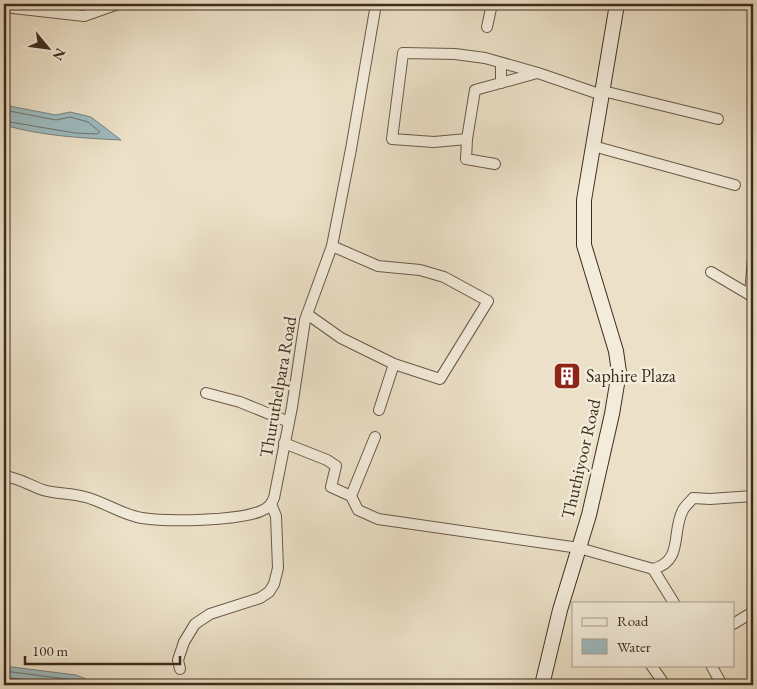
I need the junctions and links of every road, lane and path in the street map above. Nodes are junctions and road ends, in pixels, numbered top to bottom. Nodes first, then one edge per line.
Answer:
1 (118, 4) edge
2 (376, 4) edge
3 (492, 4) edge
4 (617, 4) edge
5 (4, 7) edge
6 (487, 27) dead end
7 (501, 63) junction
8 (538, 73) junction
9 (501, 83) junction
10 (602, 93) junction
11 (718, 119) dead end
12 (467, 139) junction
13 (593, 146) junction
14 (495, 164) dead end
15 (735, 185) dead end
16 (332, 246) junction
17 (753, 258) edge
18 (711, 272) dead end
19 (751, 296) edge
20 (307, 314) junction
21 (394, 364) junction
22 (206, 393) dead end
23 (379, 410) dead end
24 (289, 422) junction
25 (375, 437) dead end
26 (284, 443) junction
27 (4, 476) edge
28 (351, 496) junction
29 (753, 496) edge
30 (271, 504) junction
31 (579, 548) junction
32 (653, 569) junction
33 (673, 602) edge
34 (753, 612) edge
35 (734, 623) edge
36 (652, 666) edge
37 (712, 666) edge
38 (180, 669) dead end
39 (542, 685) edge
40 (665, 685) edge
41 (722, 685) edge

1 - 5 street
2 - 16 street, Thuruthelpara Road
3 - 6 street
4 - 10 main road, Thuthiyoor Road
7 - 8 street
7 - 9 street
7 - 12 street
8 - 9 street
8 - 10 street
9 - 12 street
10 - 11 street
10 - 13 main road, Thuthiyoor Road
12 - 14 street
13 - 15 street
13 - 31 main road, Thuthiyoor Road
16 - 20 street, Thuruthelpara Road
16 - 21 street
17 - 19 street
18 - 19 street
20 - 21 street
20 - 24 street, Thuruthelpara Road
21 - 23 street
22 - 24 street
24 - 26 street, Thuruthelpara Road
25 - 28 street
26 - 28 street
26 - 30 street, Thuruthelpara Road
27 - 30 street
28 - 31 street
29 - 32 street
30 - 38 street
31 - 32 street
31 - 39 main road, Thuthiyoor Road
32 - 33 street
34 - 35 street
36 - 40 street
37 - 41 street

